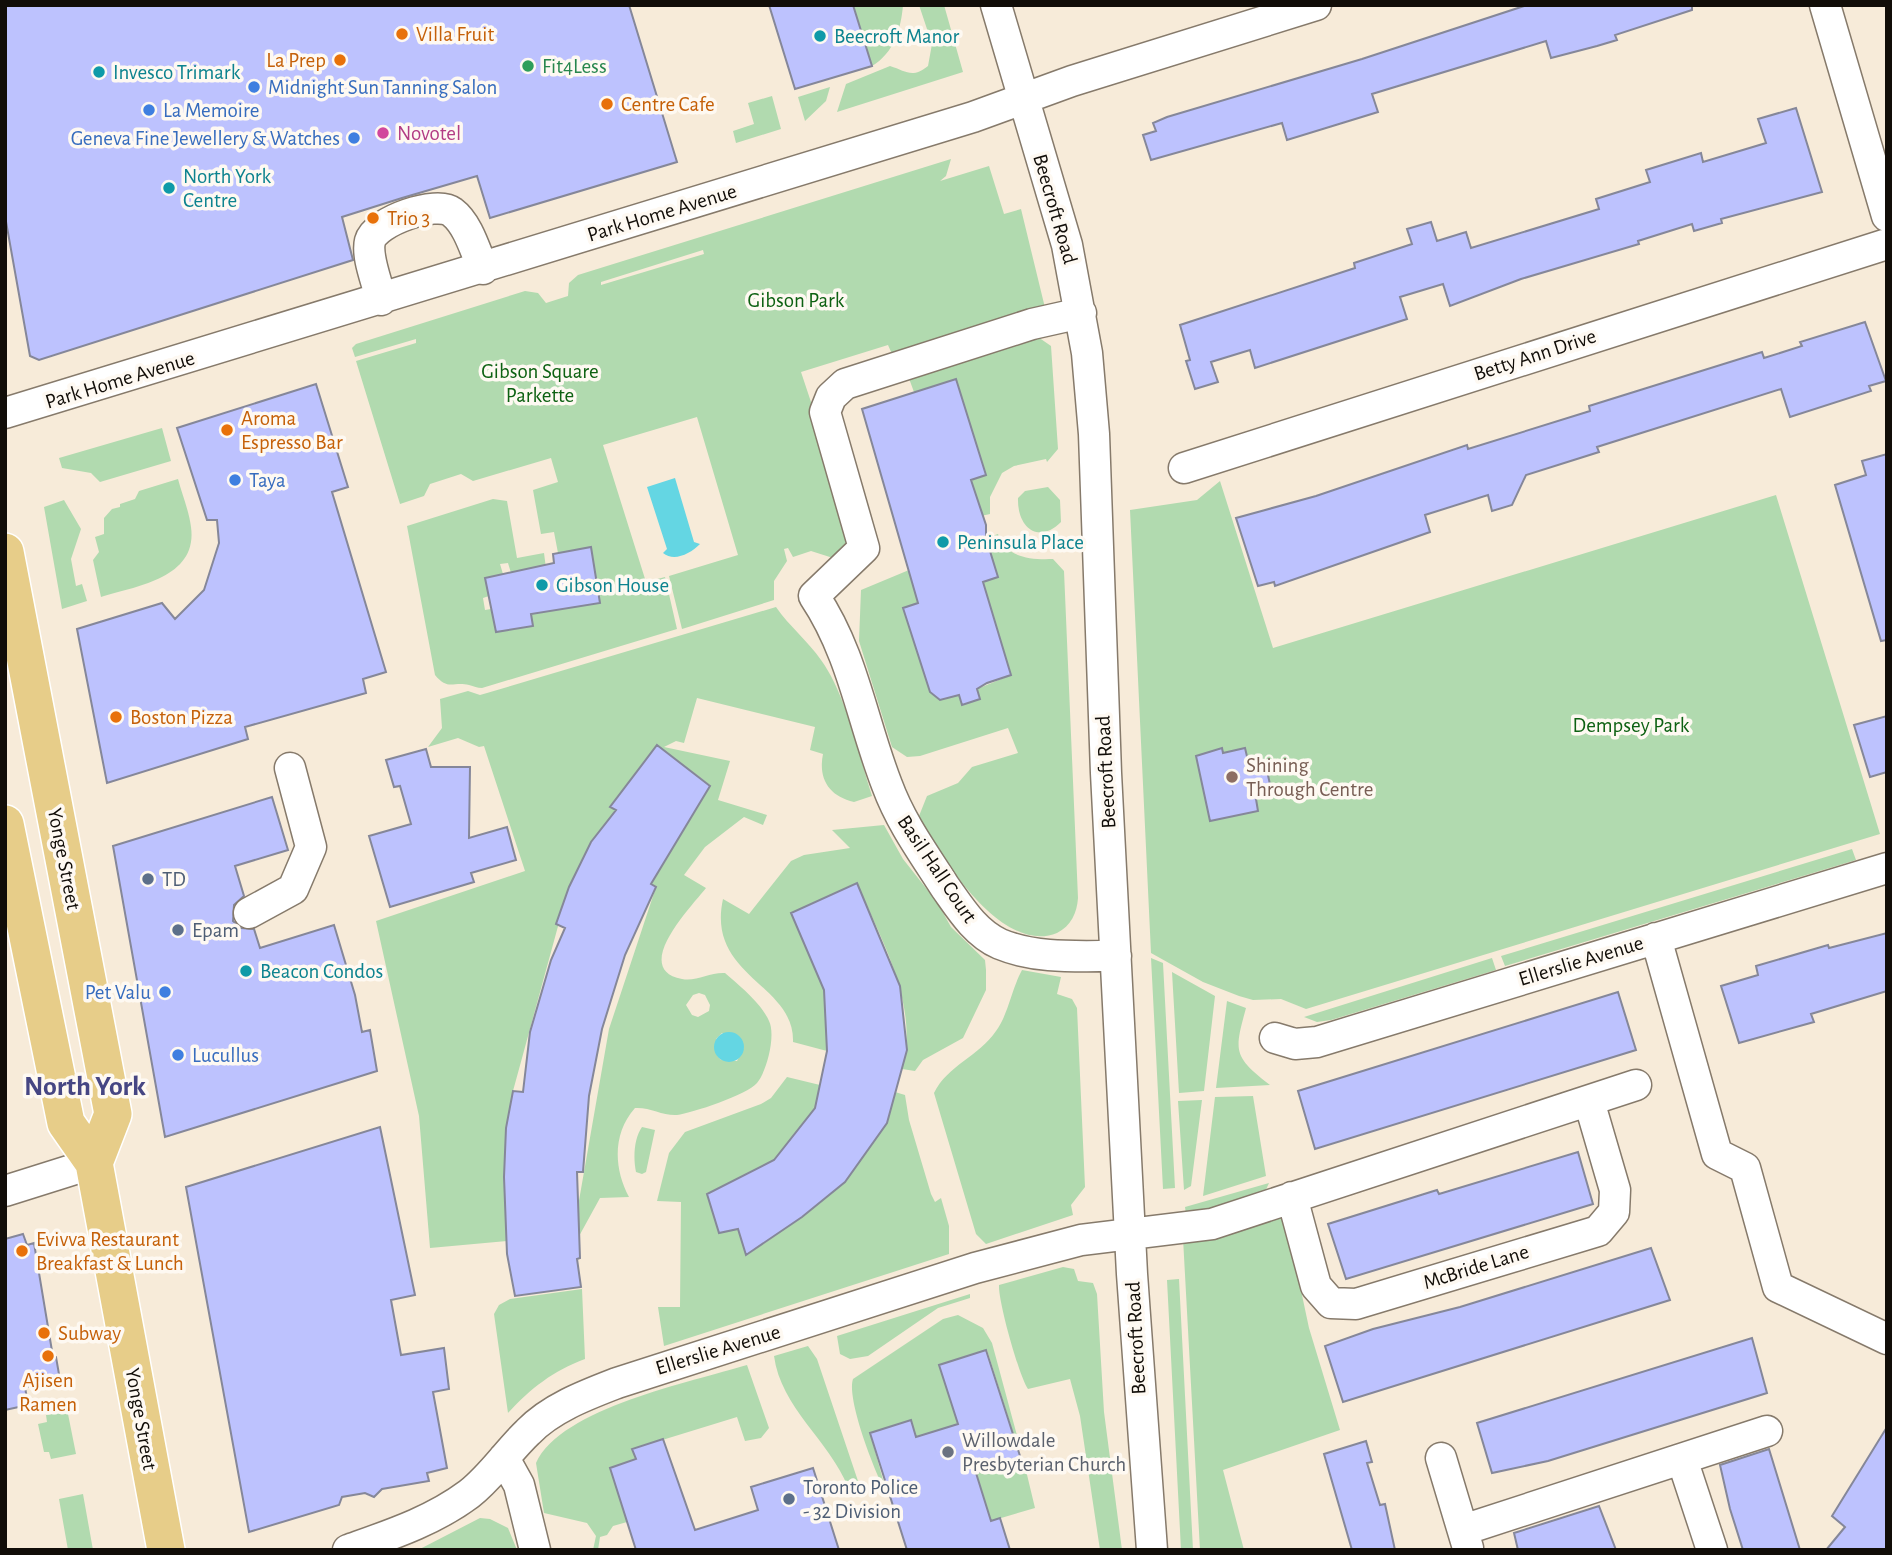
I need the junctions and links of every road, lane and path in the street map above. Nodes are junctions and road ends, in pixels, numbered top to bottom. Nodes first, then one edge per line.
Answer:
1 (996, 5) edge
2 (1316, 5) edge
3 (1825, 5) edge
4 (1022, 99) junction
5 (1887, 216) edge
6 (1887, 244) edge
7 (483, 269) junction
8 (381, 300) junction
9 (1082, 313) junction
10 (5, 414) edge
11 (1184, 468) dead end
12 (5, 552) edge
13 (290, 768) dead end
14 (5, 824) edge
15 (1887, 868) edge
16 (249, 913) dead end
17 (1656, 938) junction
18 (1116, 957) junction
19 (1275, 1038) dead end
20 (1636, 1085) dead end
21 (1589, 1101) junction
22 (94, 1163) junction
23 (5, 1191) edge
24 (1292, 1197) junction
25 (1130, 1232) junction
26 (1887, 1339) edge
27 (1767, 1431) dead end
28 (504, 1458) junction
29 (1441, 1458) dead end
30 (1682, 1459) junction
31 (1466, 1540) edge
32 (166, 1550) edge
33 (348, 1550) edge
34 (535, 1550) edge
35 (1152, 1550) edge
36 (1712, 1550) edge

1 - 4 street, Beecroft Road
2 - 4 street, Park Home Avenue
3 - 5 street
4 - 7 street, Park Home Avenue
4 - 9 street, Beecroft Road
6 - 11 street, Betty Ann Drive
7 - 8 street, Park Home Avenue
7 - 8 street
8 - 10 street, Park Home Avenue
9 - 18 street, Beecroft Road
9 - 18 street, Basil Hall Court
12 - 22 main road, Yonge Street
13 - 16 street
14 - 22 main road, Yonge Street
15 - 17 street, Ellerslie Avenue
17 - 19 street, Ellerslie Avenue
17 - 26 street
18 - 25 street, Beecroft Road
20 - 21 street
21 - 24 street
21 - 24 street, McBride Lane
22 - 23 street
22 - 32 main road, Yonge Street
24 - 25 street
25 - 28 street, Ellerslie Avenue
25 - 35 street, Beecroft Road
27 - 30 street
28 - 33 street, Ellerslie Avenue
28 - 34 street
29 - 31 street
30 - 31 street
30 - 36 street

